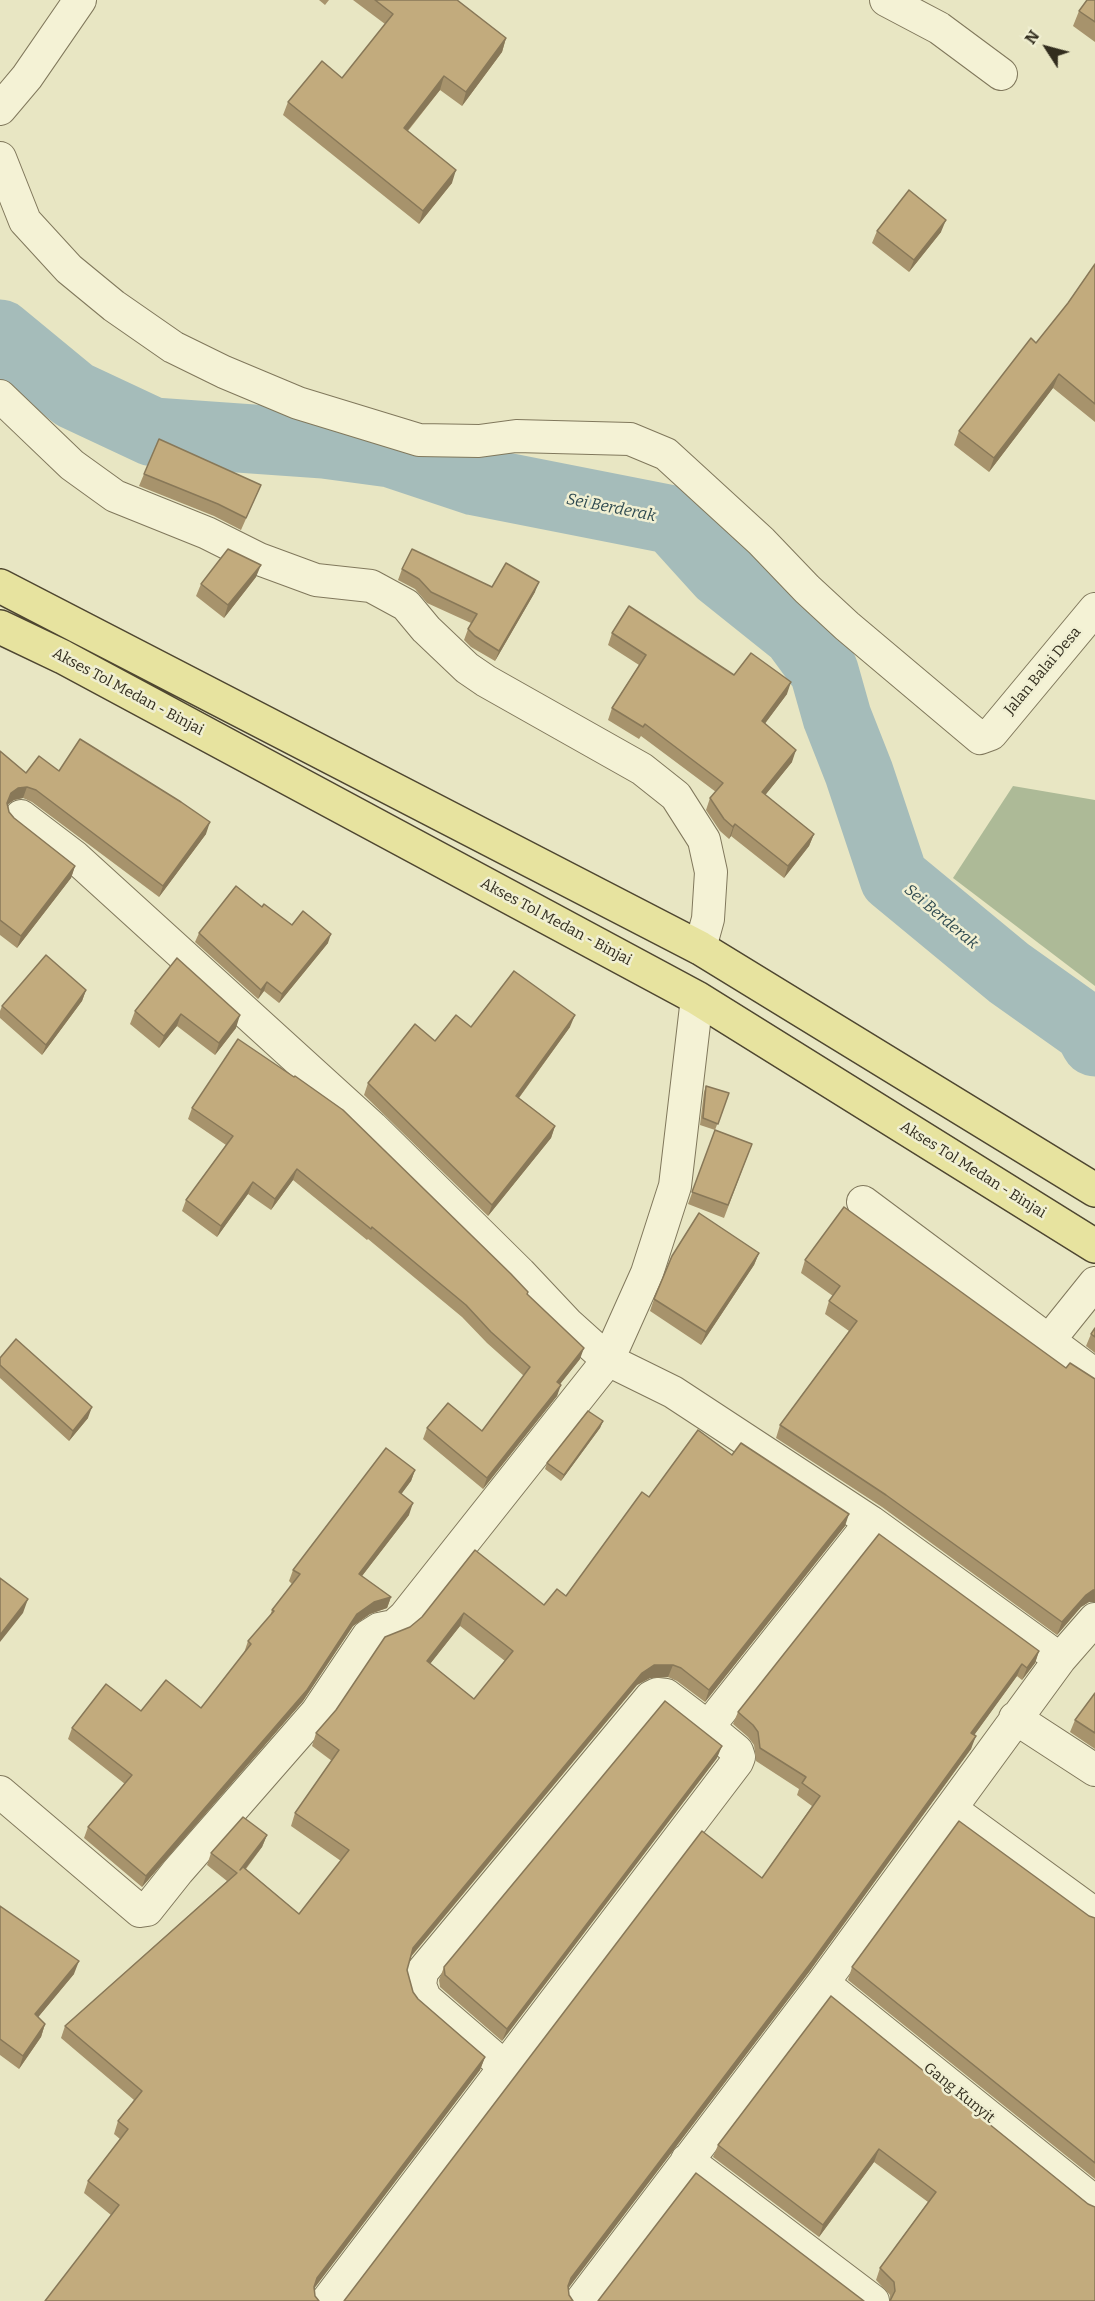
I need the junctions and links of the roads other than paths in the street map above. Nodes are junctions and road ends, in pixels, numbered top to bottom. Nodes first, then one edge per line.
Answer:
1 (886, 0) edge
2 (74, 8) edge
3 (1001, 74) dead end
4 (0, 109) edge
5 (0, 158) edge
6 (0, 396) edge
7 (0, 586) edge
8 (1095, 609) edge
9 (0, 627) edge
10 (21, 816) dead end
11 (700, 948) junction
12 (697, 998) junction
13 (1095, 1190) edge
14 (862, 1202) dead end
15 (1095, 1246) edge
16 (1095, 1283) edge
17 (1050, 1340) junction
18 (608, 1360) junction
19 (1095, 1375) edge
20 (871, 1522) junction
21 (1095, 1619) edge
22 (1059, 1659) junction
23 (1015, 1718) junction
24 (708, 1727) junction
25 (1095, 1770) edge
26 (0, 1792) edge
27 (951, 1809) junction
28 (1095, 1914) edge
29 (823, 1983) junction
30 (505, 2067) junction
31 (687, 2160) junction
32 (1095, 2202) edge
33 (327, 2301) edge
34 (581, 2301) edge
35 (873, 2301) edge

1 - 3 street
2 - 4 street
5 - 8 street, Jalan Balai Desa
6 - 11 street
7 - 11 main road
9 - 12 main road, Akses Tol Medan - Binjai
10 - 18 street
11 - 13 main road
12 - 15 main road, Akses Tol Medan - Binjai
12 - 18 street
14 - 17 street
16 - 17 street
17 - 19 street
18 - 20 street
18 - 26 street
20 - 22 street
20 - 24 street
21 - 22 street
22 - 23 street
23 - 25 street
23 - 27 street
24 - 30 street
24 - 30 street
27 - 28 street
27 - 29 street
29 - 31 street
29 - 32 street, Gang Kunyit
30 - 33 street
31 - 34 street
31 - 35 street

